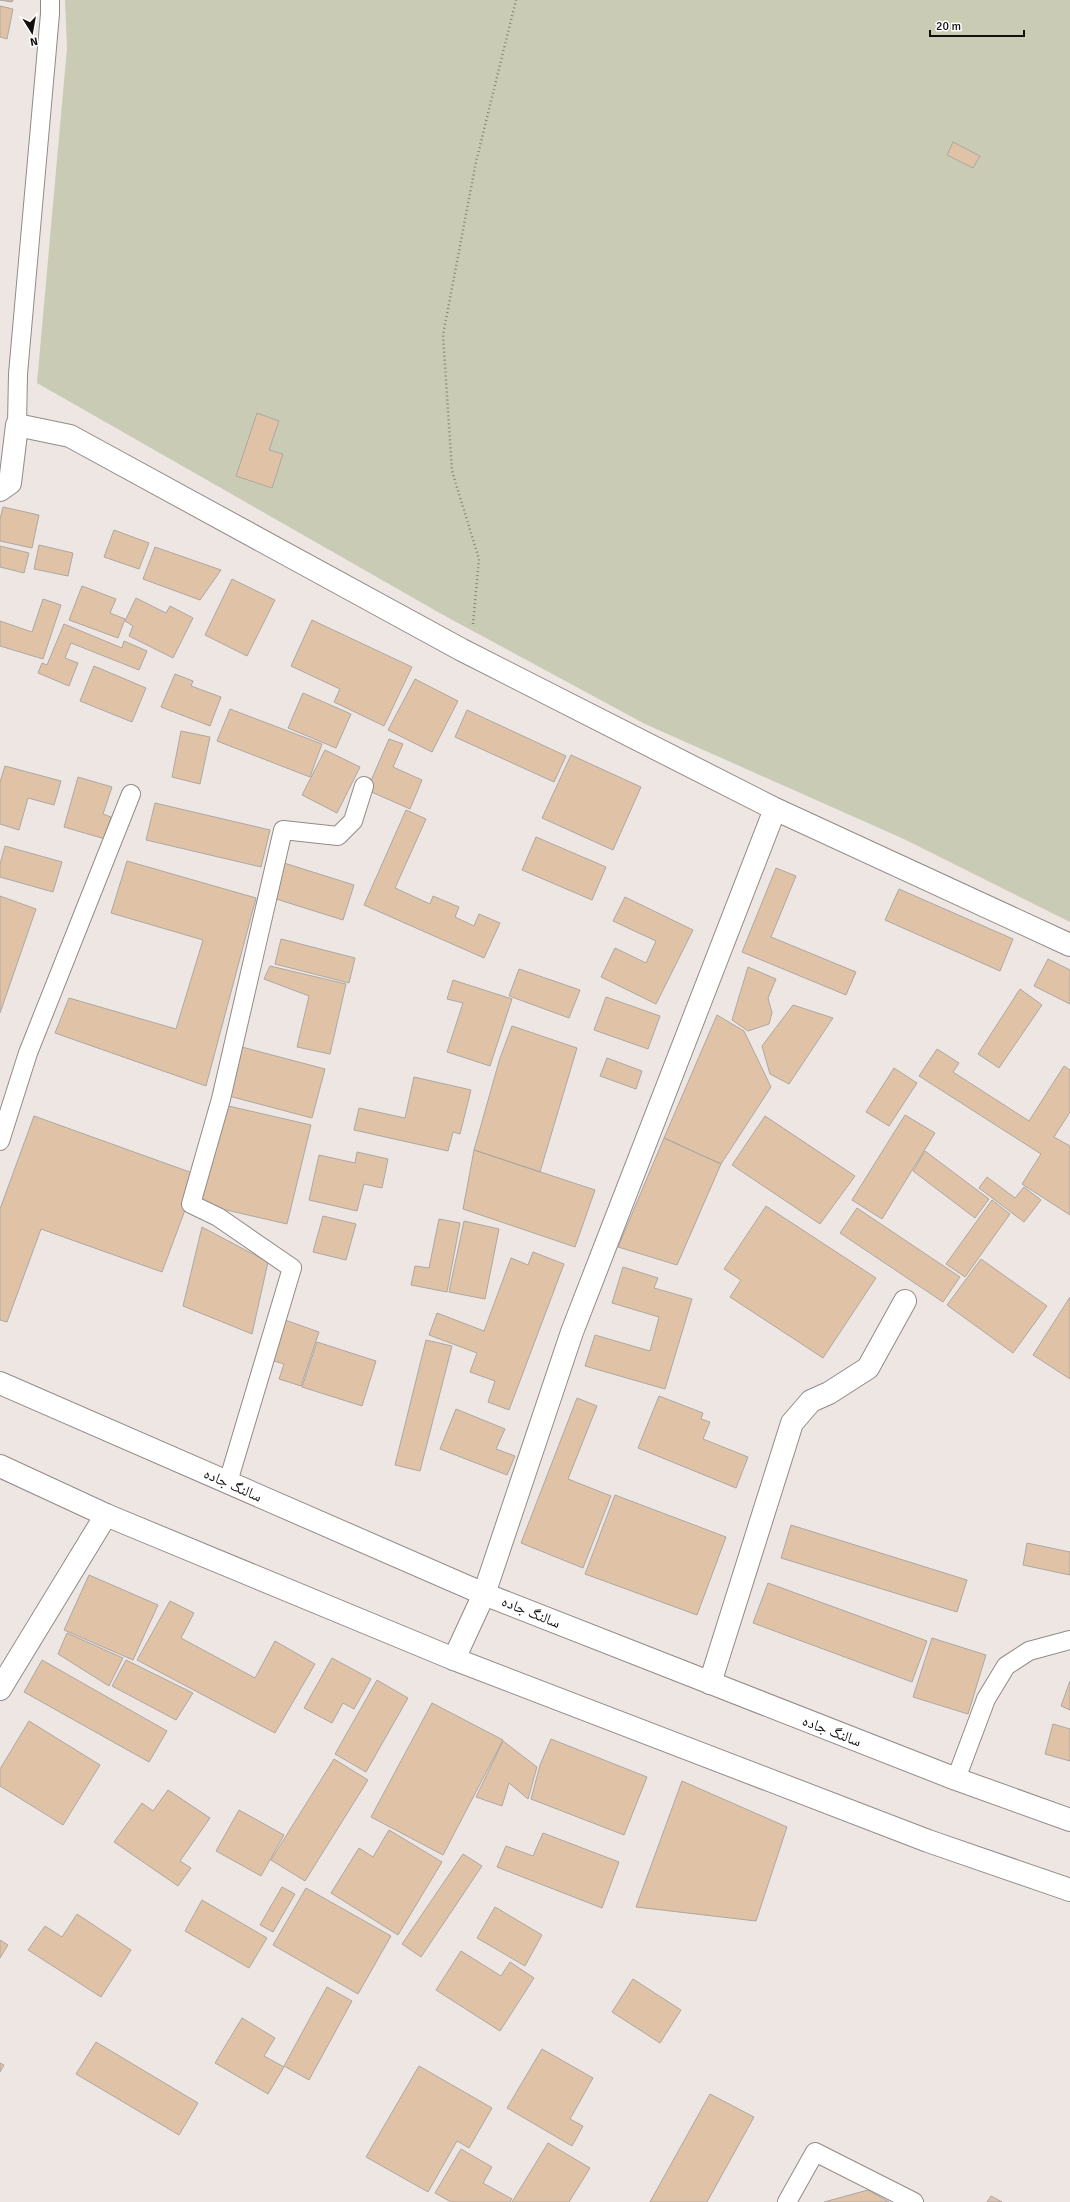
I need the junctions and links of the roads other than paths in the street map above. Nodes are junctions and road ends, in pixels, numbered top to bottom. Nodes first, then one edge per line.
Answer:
1 (50, 0) edge
2 (17, 425) junction
3 (0, 490) edge
4 (364, 786) dead end
5 (131, 794) dead end
6 (775, 809) junction
7 (1070, 945) edge
8 (0, 1141) edge
9 (905, 1301) dead end
10 (0, 1383) edge
11 (0, 1466) edge
12 (228, 1482) junction
13 (106, 1515) junction
14 (484, 1594) junction
15 (1070, 1640) edge
16 (454, 1658) junction
17 (710, 1683) junction
18 (0, 1689) edge
19 (956, 1779) junction
20 (1070, 1820) edge
21 (1070, 1890) edge
22 (787, 2202) edge
23 (914, 2202) edge

1 - 2 lane
2 - 3 main road
2 - 6 main road
4 - 12 lane
5 - 8 lane
6 - 7 main road
6 - 14 main road
9 - 17 main road
10 - 12 main road, سالنگ جاده
11 - 13 main road
12 - 14 main road, سالنگ جاده
13 - 16 main road
13 - 18 main road
14 - 16 main road
14 - 17 main road, سالنگ جاده
15 - 19 lane
16 - 21 main road
17 - 19 main road, سالنگ جاده
19 - 20 main road, سالنگ جاده
22 - 23 lane

